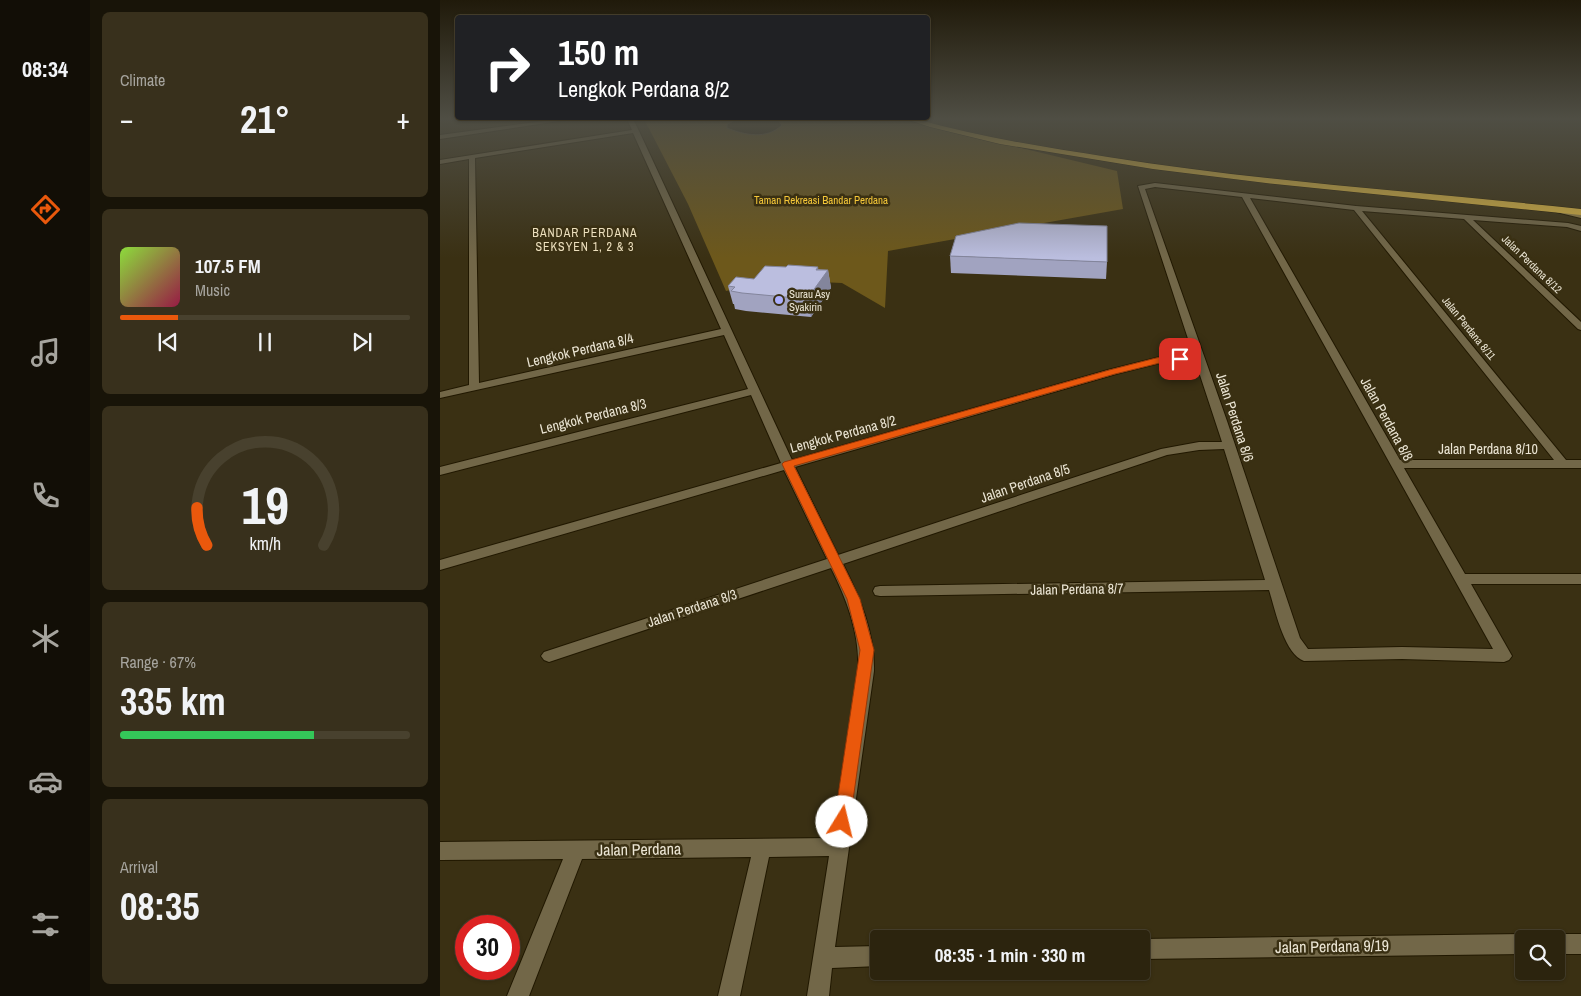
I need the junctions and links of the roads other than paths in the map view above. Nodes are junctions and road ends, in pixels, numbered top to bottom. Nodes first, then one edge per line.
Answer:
1 (472, 165) edge
2 (652, 165) edge
3 (1138, 165) edge
4 (1191, 165) edge
5 (1245, 196) junction
6 (1581, 205) edge
7 (1356, 208) junction
8 (1556, 209) junction
9 (1581, 212) edge
10 (1581, 216) edge
11 (1466, 217) junction
12 (1581, 229) edge
13 (1581, 327) edge
14 (727, 331) junction
15 (1199, 357) junction
16 (474, 388) junction
17 (754, 391) junction
18 (440, 396) edge
19 (1227, 445) junction
20 (788, 464) junction
21 (1396, 464) junction
22 (1563, 464) junction
23 (1581, 464) edge
24 (440, 470) edge
25 (836, 561) junction
26 (440, 565) edge
27 (1581, 579) edge
28 (1462, 580) junction
29 (1274, 585) junction
30 (880, 591) dead end
31 (1304, 655) joint
32 (549, 656) dead end
33 (838, 847) junction
34 (762, 848) junction
35 (576, 850) junction
36 (440, 851) edge
37 (1515, 944) edge
38 (1565, 944) edge
39 (1581, 944) edge
40 (1150, 949) edge
41 (870, 956) edge
42 (823, 958) junction
43 (518, 996) edge
44 (729, 996) edge
45 (818, 996) edge

1 - 16 street
2 - 14 street
3 - 8 highway
4 - 6 highway
5 - 7 street
5 - 15 street, Jalan Perdana 8/6
5 - 21 street, Jalan Perdana 8/8
7 - 11 street
7 - 22 street, Jalan Perdana 8/11
8 - 9 highway
8 - 10 street
11 - 12 street
11 - 13 street, Jalan Perdana 8/12
14 - 16 street, Lengkok Perdana 8/4
14 - 17 street
15 - 19 street, Jalan Perdana 8/6
15 - 20 street, Lengkok Perdana 8/2
16 - 18 street, Lengkok Perdana 8/4
17 - 20 street
17 - 24 street, Lengkok Perdana 8/3
19 - 25 street, Jalan Perdana 8/5
19 - 29 street, Jalan Perdana 8/6
20 - 25 street
20 - 26 street, Lengkok Perdana 8/2
21 - 22 street, Jalan Perdana 8/10
21 - 28 street, Jalan Perdana 8/8
22 - 23 street, Jalan Perdana 8/10
25 - 32 street, Jalan Perdana 8/3
25 - 33 street
27 - 28 street
28 - 31 street, Jalan Perdana 8/8
29 - 30 street, Jalan Perdana 8/7
29 - 31 street, Jalan Perdana 8/6
33 - 34 street, Jalan Perdana
33 - 42 street
34 - 35 street, Jalan Perdana
34 - 44 street
35 - 36 street, Jalan Perdana
35 - 43 street
37 - 40 street, Jalan Perdana 9/19
38 - 39 street
41 - 42 street
42 - 45 street

